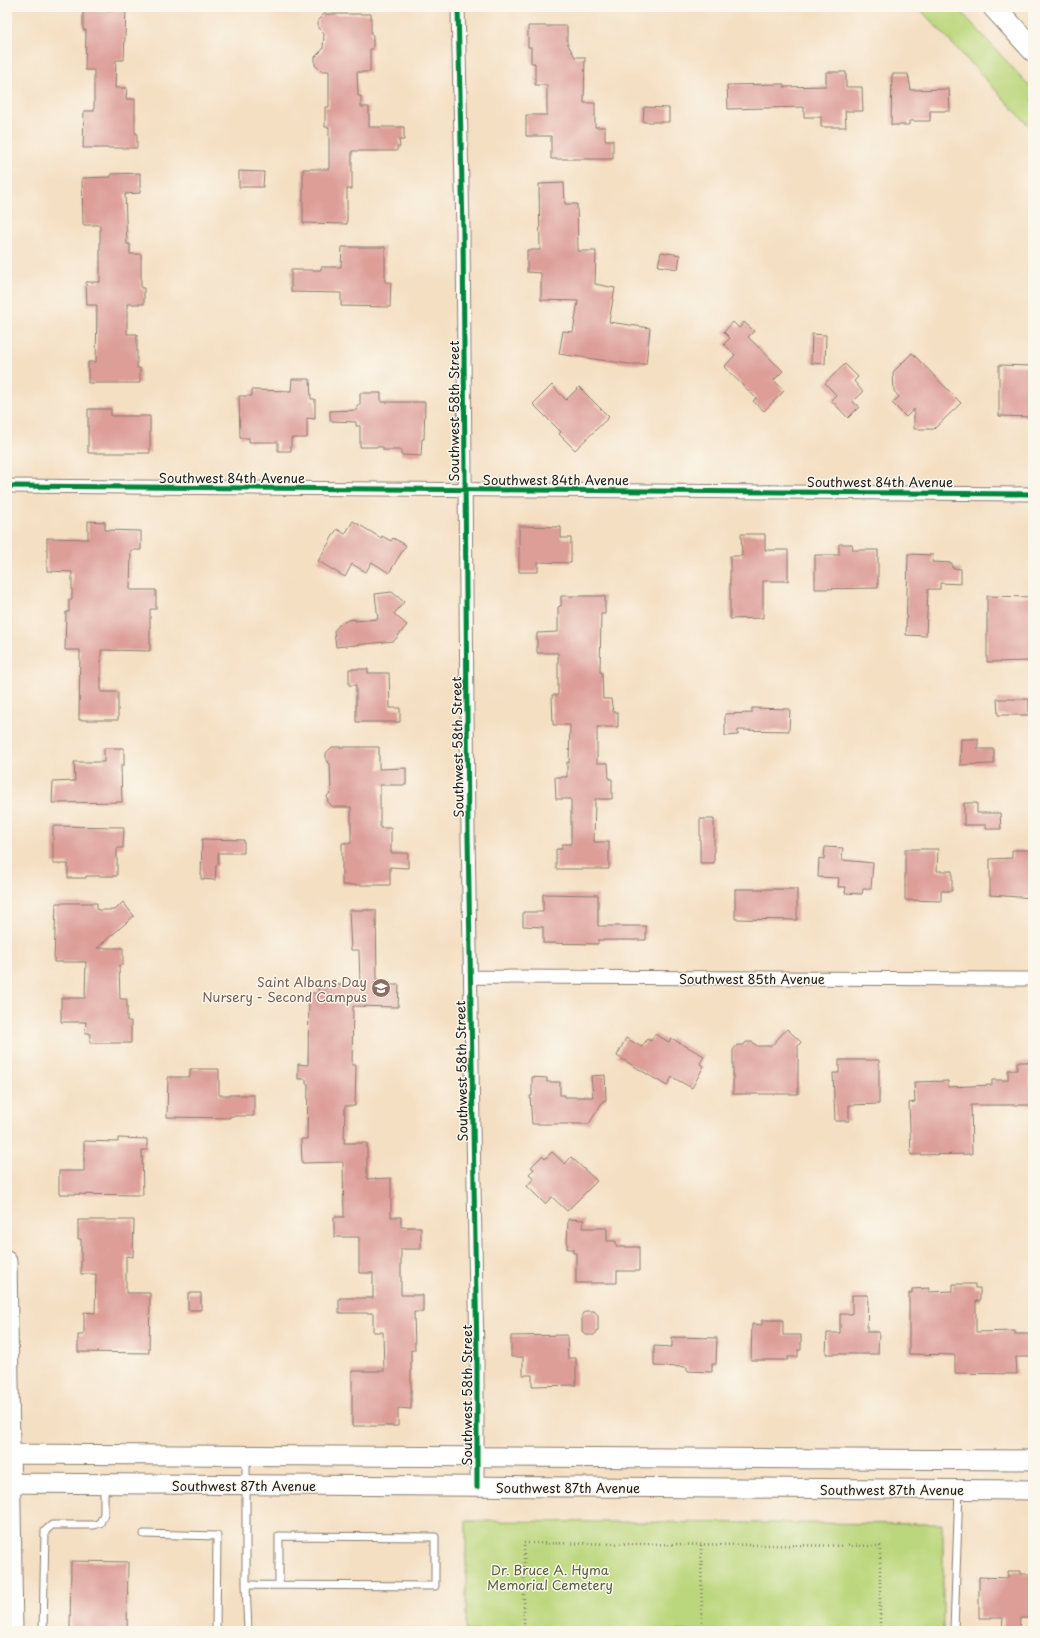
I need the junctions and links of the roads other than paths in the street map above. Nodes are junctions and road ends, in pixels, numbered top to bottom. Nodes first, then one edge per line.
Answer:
1 (458, 7) edge
2 (994, 7) edge
3 (1033, 50) edge
4 (7, 486) edge
5 (465, 489) junction
6 (1033, 494) edge
7 (471, 977) junction
8 (1033, 979) edge
9 (7, 1261) edge
10 (9, 1454) edge
11 (246, 1456) junction
12 (477, 1456) junction
13 (722, 1458) junction
14 (884, 1459) junction
15 (960, 1459) junction
16 (1033, 1460) edge
17 (9, 1483) edge
18 (104, 1485) junction
19 (246, 1485) junction
20 (477, 1486) junction
21 (722, 1487) junction
22 (884, 1489) junction
23 (959, 1489) junction
24 (1033, 1490) edge
25 (144, 1534) dead end
26 (246, 1585) junction
27 (279, 1585) junction
28 (1033, 1625) edge
29 (13, 1631) edge
30 (43, 1631) edge
31 (216, 1631) edge
32 (248, 1631) edge
33 (954, 1631) edge
34 (1030, 1631) edge

1 - 5 street, Southwest 58th Street
2 - 3 highway
4 - 5 street, Southwest 84th Avenue
5 - 6 street, Southwest 84th Avenue
5 - 7 street, Southwest 58th Street
7 - 8 street, Southwest 85th Avenue
7 - 12 street, Southwest 58th Street
9 - 10 main road
10 - 11 main road
10 - 17 main road
11 - 12 main road
11 - 19 lane
12 - 13 main road
12 - 20 street, Southwest 58th Street
13 - 14 main road
13 - 21 main road
14 - 15 main road
14 - 22 main road
15 - 16 main road
15 - 23 main road
17 - 18 main road, Southwest 87th Avenue
17 - 29 main road
18 - 19 main road, Southwest 87th Avenue
18 - 30 lane
19 - 20 main road, Southwest 87th Avenue
19 - 26 lane
20 - 21 main road, Southwest 87th Avenue
21 - 22 main road, Southwest 87th Avenue
22 - 23 main road, Southwest 87th Avenue
23 - 24 main road, Southwest 87th Avenue
23 - 33 lane
25 - 31 lane
26 - 27 lane
26 - 32 lane
27 - 27 lane
28 - 34 lane

